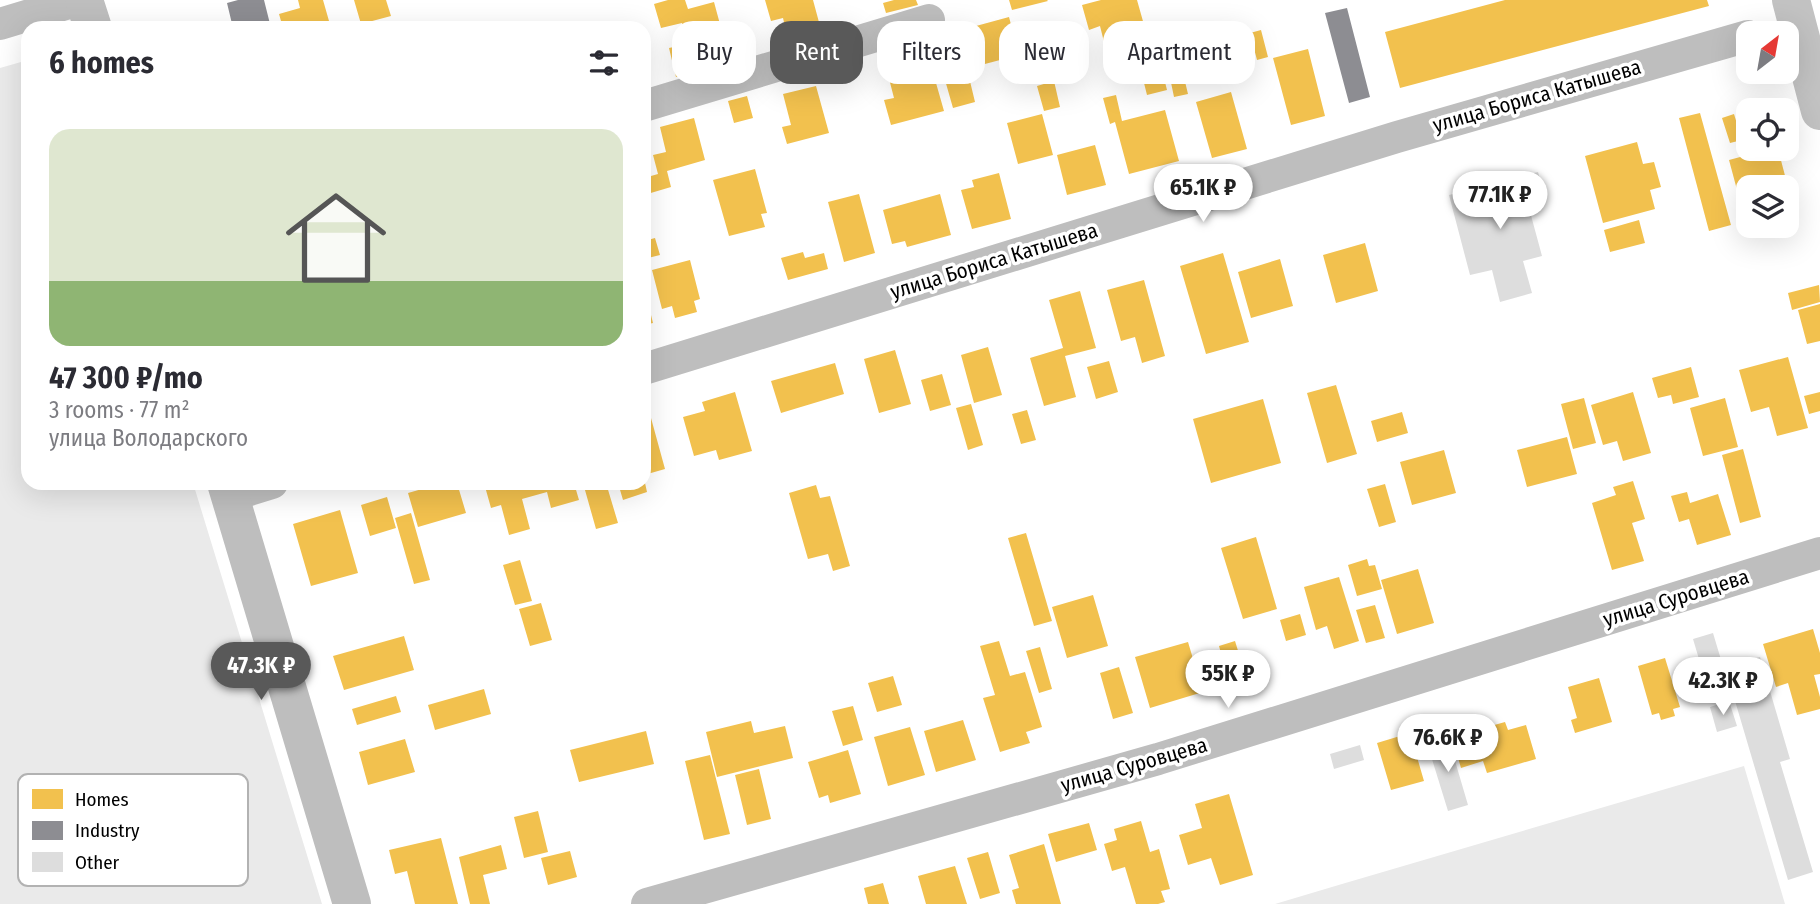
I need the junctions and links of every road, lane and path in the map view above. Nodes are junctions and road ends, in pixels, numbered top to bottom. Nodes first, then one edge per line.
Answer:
1 (82, 0) edge
2 (1794, 11) edge
3 (929, 20) dead end
4 (90, 21) edge
5 (1778, 21) edge
6 (0, 24) edge
7 (1736, 39) edge
8 (651, 104) edge
9 (1820, 111) edge
10 (651, 367) edge
11 (228, 490) edge
12 (1820, 554) edge
13 (352, 904) edge
14 (647, 904) edge

1 - 4 street
1 - 6 street
2 - 5 street
2 - 9 main road
3 - 8 street
7 - 10 street, улица Бориса Катышева
11 - 13 street
12 - 14 street, улица Суровцева

